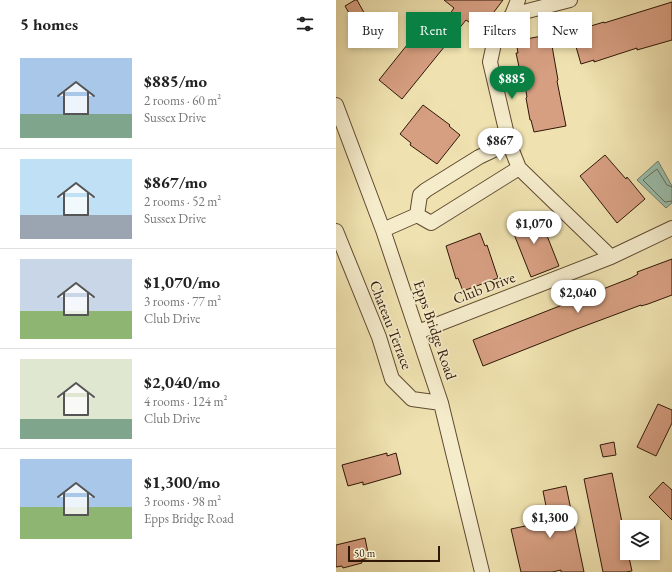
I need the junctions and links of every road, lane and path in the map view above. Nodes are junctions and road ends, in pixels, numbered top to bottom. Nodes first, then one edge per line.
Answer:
1 (518, 0) edge
2 (570, 0) edge
3 (513, 12) edge
4 (520, 12) edge
5 (493, 48) edge
6 (336, 105) edge
7 (509, 143) junction
8 (518, 168) junction
9 (417, 215) junction
10 (672, 228) edge
11 (383, 230) junction
12 (336, 231) edge
13 (611, 257) junction
14 (418, 332) junction
15 (441, 403) junction
16 (482, 572) edge

1 - 3 street
2 - 4 street
5 - 7 street
6 - 11 street, Epps Bridge Road
7 - 8 street
7 - 9 street
8 - 9 street
8 - 13 street
9 - 11 street
10 - 13 street, Club Drive
11 - 14 street, Epps Bridge Road
12 - 15 street, Chateau Terrace
13 - 14 street, Club Drive
14 - 15 street, Epps Bridge Road
15 - 16 street, Epps Bridge Road

